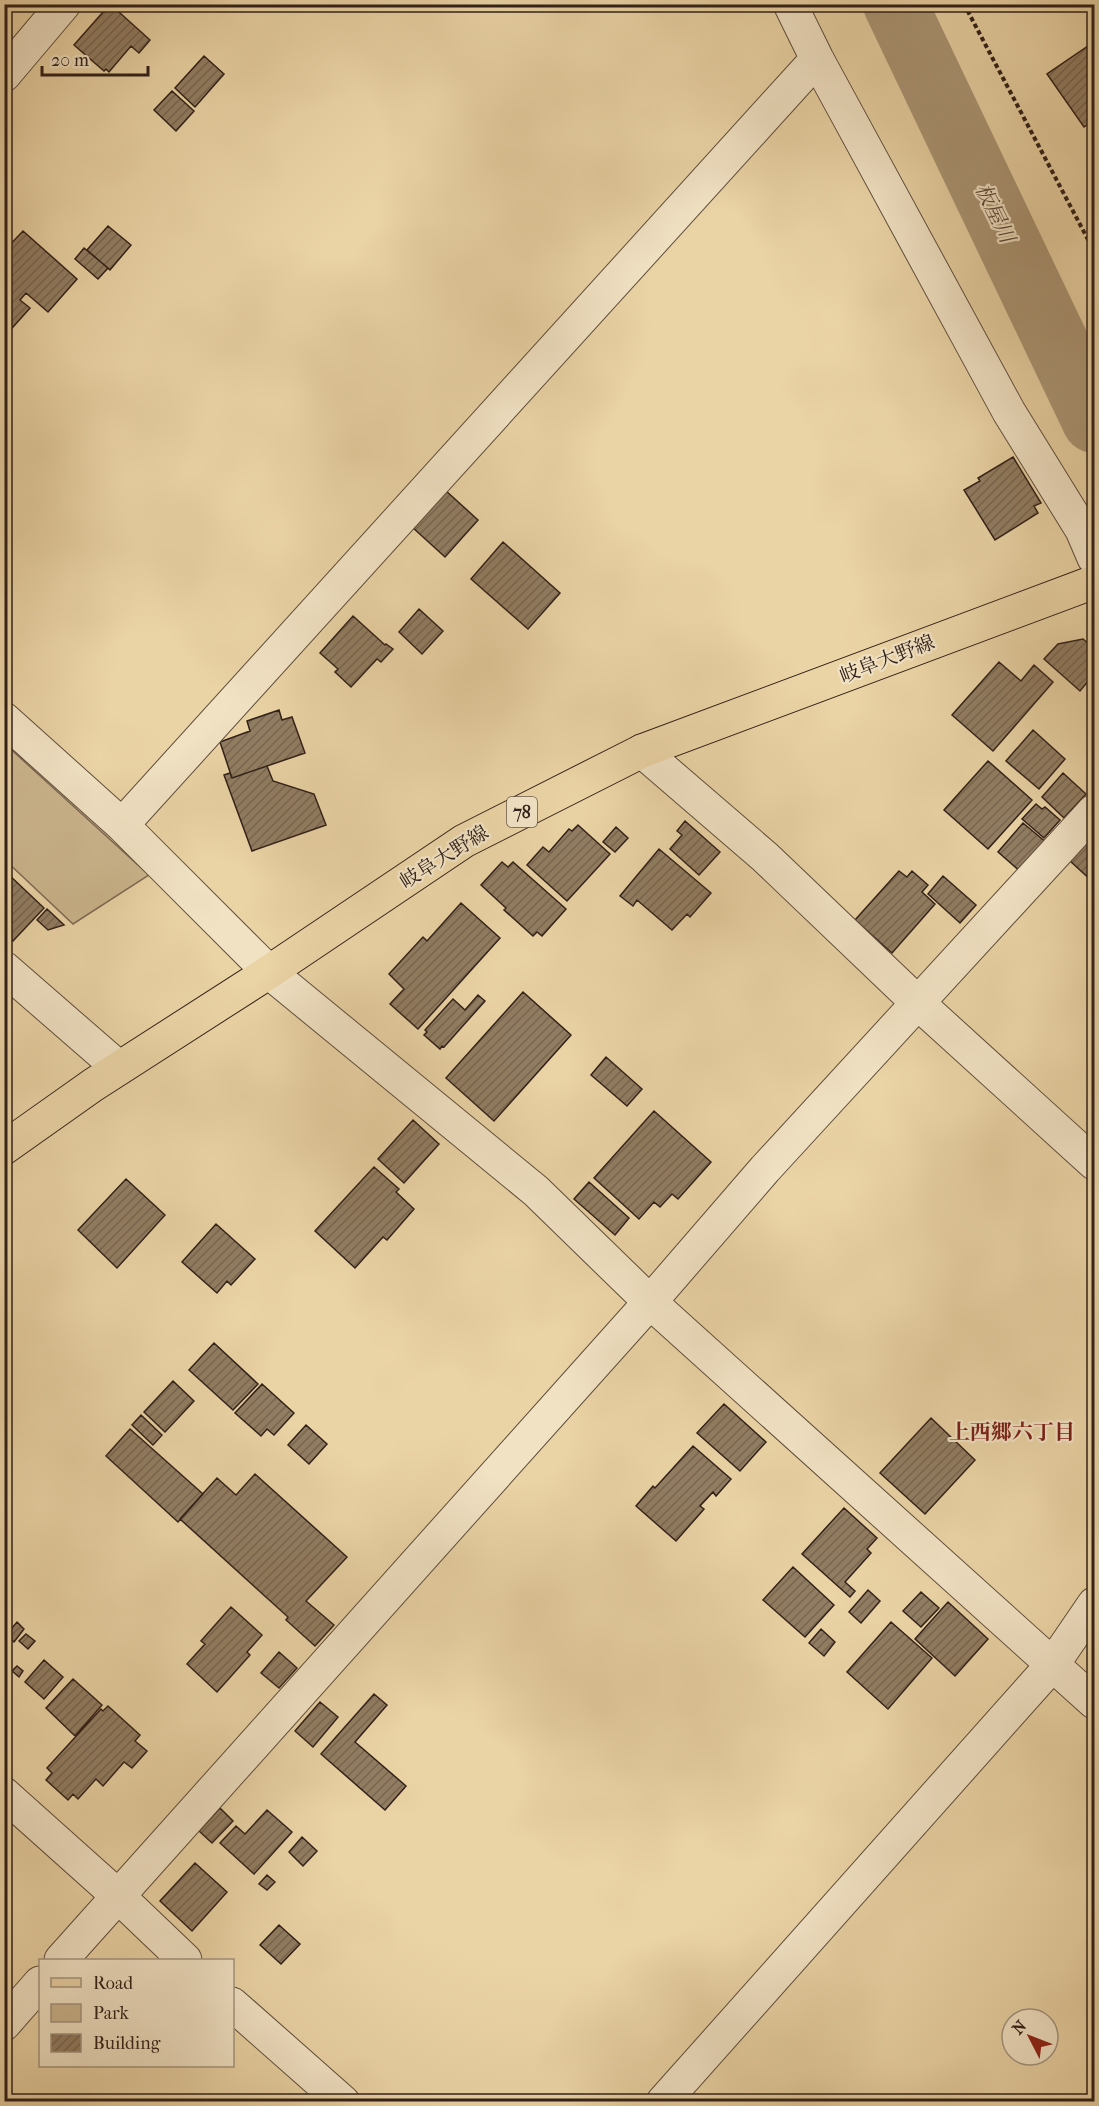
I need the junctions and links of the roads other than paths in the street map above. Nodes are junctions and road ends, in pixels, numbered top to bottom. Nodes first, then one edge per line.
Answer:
1 (64, 4) edge
2 (790, 4) edge
3 (817, 58) junction
4 (4, 75) edge
5 (1095, 558) edge
6 (1095, 582) edge
7 (4, 719) edge
8 (642, 751) junction
9 (1095, 811) edge
10 (122, 825) junction
11 (269, 972) junction
12 (8, 977) edge
13 (919, 1004) junction
14 (119, 1068) junction
15 (4, 1148) edge
16 (1095, 1163) edge
17 (650, 1302) junction
18 (1095, 1604) edge
19 (1053, 1664) junction
20 (1095, 1702) edge
21 (4, 1794) edge
22 (118, 1896) junction
23 (62, 1959) edge
24 (184, 1959) edge
25 (39, 1984) edge
26 (234, 2006) edge
27 (4, 2024) edge
28 (343, 2102) edge
29 (663, 2102) edge

1 - 4 street
2 - 3 street
3 - 5 street
3 - 10 street
6 - 8 main road, 岐阜大野線 / 78
7 - 10 street
8 - 11 main road, 岐阜大野線 / 78
8 - 13 street
9 - 13 street
10 - 11 street
11 - 14 main road, 岐阜大野線 / 78
11 - 17 street
12 - 14 street
13 - 16 street
13 - 17 street
14 - 15 main road, 岐阜大野線 / 78
17 - 19 street
17 - 22 street
18 - 19 street
19 - 20 street
19 - 29 street
21 - 22 street
22 - 23 street
22 - 24 street
25 - 27 street
26 - 28 street

